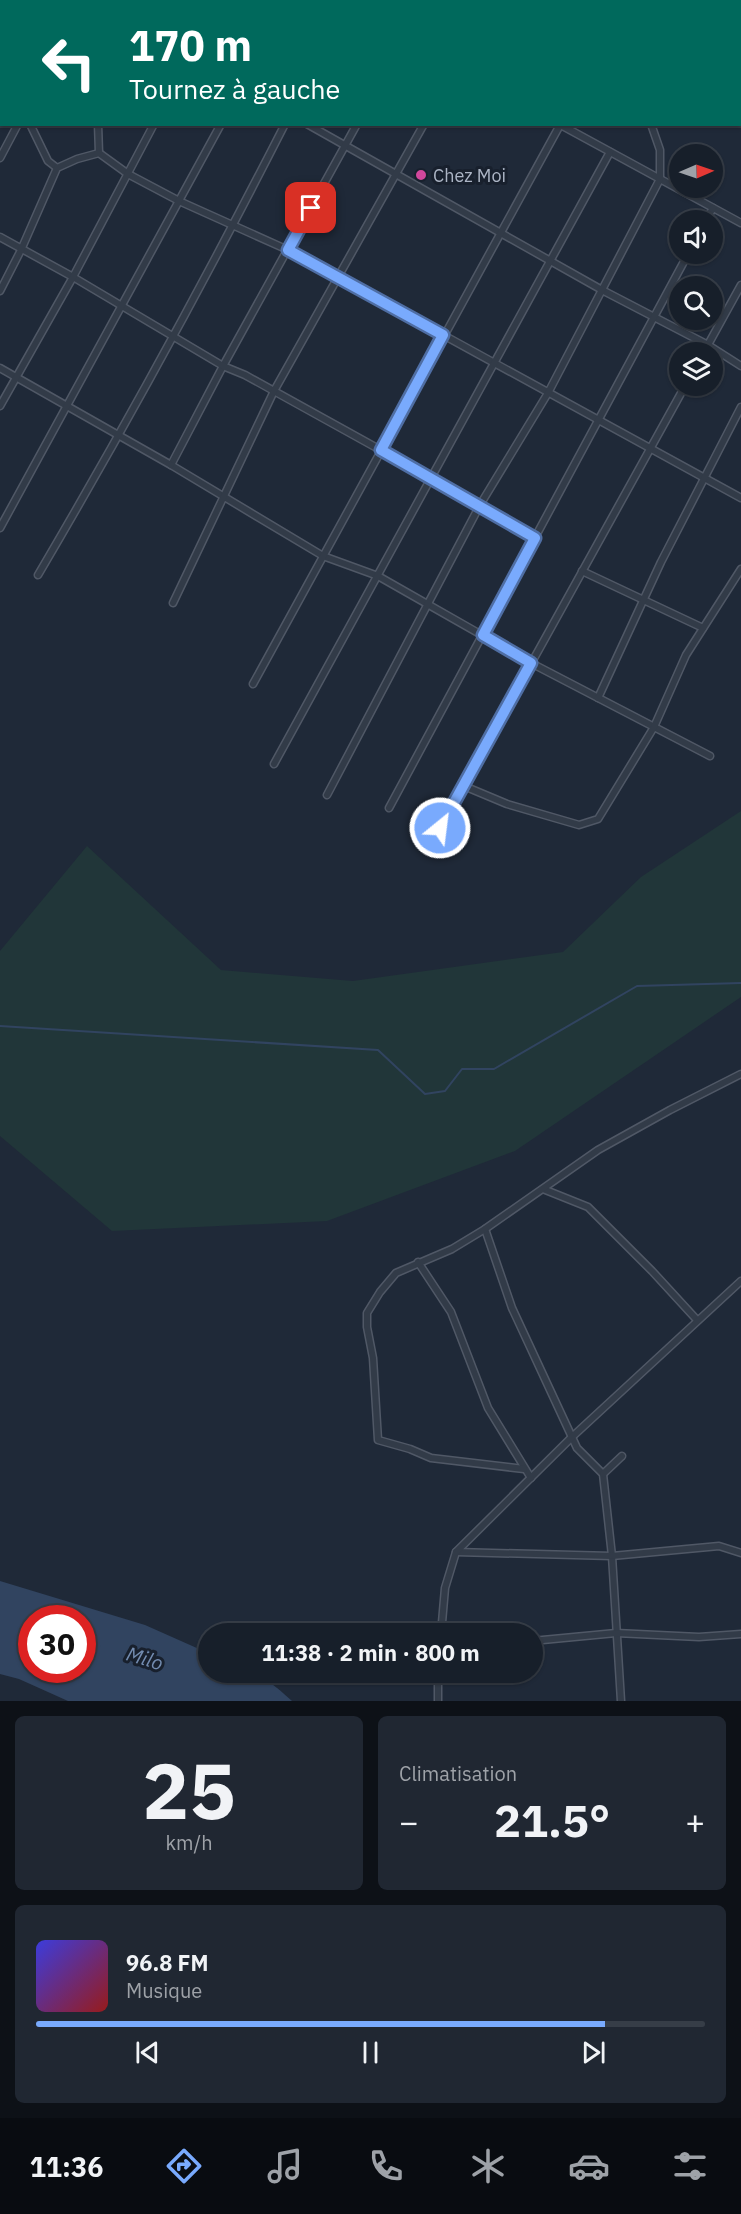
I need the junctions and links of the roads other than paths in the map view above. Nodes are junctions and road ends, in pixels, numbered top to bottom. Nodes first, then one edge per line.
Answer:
1 (17, 126) edge
2 (31, 126) edge
3 (98, 126) edge
4 (153, 126) edge
5 (220, 126) edge
6 (284, 126) edge
7 (311, 126) edge
8 (356, 126) edge
9 (423, 126) edge
10 (559, 126) edge
11 (562, 126) edge
12 (652, 126) edge
13 (345, 145) junction
14 (610, 152) junction
15 (99, 153) junction
16 (0, 158) edge
17 (57, 168) junction
18 (128, 174) junction
19 (396, 174) junction
20 (660, 179) junction
21 (179, 201) junction
22 (713, 208) joint
23 (741, 223) edge
24 (233, 226) junction
25 (500, 233) junction
26 (0, 237) edge
27 (21, 250) junction
28 (288, 250) junction
29 (551, 262) junction
30 (683, 264) edge
31 (73, 277) junction
32 (338, 278) junction
33 (741, 285) edge
34 (602, 290) junction
35 (0, 291) edge
36 (121, 306) junction
37 (654, 318) junction
38 (173, 335) junction
39 (443, 335) junction
40 (702, 342) edge
41 (710, 342) edge
42 (723, 355) edge
43 (494, 363) junction
44 (223, 366) junction
45 (741, 366) edge
46 (0, 369) edge
47 (16, 376) junction
48 (274, 391) junction
49 (548, 393) junction
50 (679, 396) edge
51 (0, 406) edge
52 (66, 406) junction
53 (741, 407) edge
54 (598, 420) junction
55 (119, 437) junction
56 (650, 448) junction
57 (381, 450) junction
58 (171, 465) junction
59 (431, 478) junction
60 (704, 478) junction
61 (223, 497) junction
62 (741, 498) edge
63 (480, 505) junction
64 (0, 528) edge
65 (535, 538) junction
66 (323, 556) junction
67 (741, 569) edge
68 (582, 571) junction
69 (38, 575) dead end
70 (378, 576) junction
71 (644, 600) junction
72 (173, 603) dead end
73 (429, 605) junction
74 (703, 628) junction
75 (483, 635) junction
76 (531, 663) junction
77 (253, 684) dead end
78 (598, 698) junction
79 (654, 727) junction
80 (710, 756) dead end
81 (274, 764) dead end
82 (464, 786) junction
83 (327, 795) dead end
84 (389, 808) dead end
85 (440, 828) dead end
86 (741, 1074) edge
87 (543, 1189) junction
88 (485, 1229) junction
89 (418, 1262) junction
90 (741, 1281) edge
91 (697, 1320) junction
92 (572, 1437) junction
93 (622, 1456) dead end
94 (524, 1469) junction
95 (603, 1474) junction
96 (531, 1478) junction
97 (456, 1552) junction
98 (741, 1553) edge
99 (612, 1556) junction
100 (442, 1623) edge
101 (616, 1633) junction
102 (741, 1634) edge
103 (543, 1640) edge
104 (438, 1683) edge
105 (438, 1701) edge
106 (621, 1701) edge

1 - 16 street
2 - 17 street
3 - 15 street
4 - 18 street
5 - 21 street
6 - 24 street
7 - 13 street
8 - 13 street
9 - 19 street
10 - 25 street
11 - 14 street
12 - 20 street
13 - 19 street
13 - 28 street
14 - 20 street
14 - 29 street
15 - 17 street
15 - 18 street
17 - 27 street
18 - 21 street
18 - 31 street
19 - 25 street
19 - 32 street
20 - 22 street
20 - 34 street
21 - 24 street
21 - 36 street
22 - 23 street
24 - 28 street
24 - 38 street
25 - 29 street
25 - 39 street
26 - 27 street
27 - 31 street
27 - 35 street
28 - 32 street
28 - 44 street
29 - 34 street
29 - 43 street
30 - 37 street
31 - 36 street
31 - 47 street
32 - 39 street
32 - 48 street
33 - 41 street
34 - 37 street
34 - 49 street
36 - 38 street
36 - 52 street
37 - 40 street
37 - 54 street
38 - 44 street
38 - 55 street
39 - 43 street
39 - 57 street
42 - 45 street
43 - 49 street
43 - 59 street
44 - 48 street
44 - 58 street
46 - 47 street
47 - 51 street
47 - 52 street
48 - 57 street
48 - 61 street
49 - 54 street
49 - 63 street
50 - 56 street
52 - 55 street
52 - 64 street
53 - 60 street
54 - 56 street
54 - 65 street
55 - 58 street
55 - 69 street
56 - 60 street
56 - 68 street
57 - 59 street
57 - 66 street
58 - 61 street
59 - 63 street
59 - 70 street
60 - 62 street
60 - 71 street
61 - 66 street
61 - 72 street
63 - 65 street
63 - 73 street
65 - 75 street
66 - 70 street
66 - 77 street
67 - 74 street
68 - 71 street
68 - 76 street
70 - 73 street
70 - 81 street
71 - 74 street
71 - 78 street
73 - 75 street
73 - 83 street
74 - 79 street
75 - 76 street
75 - 84 street
76 - 78 street
76 - 82 street
78 - 79 street
79 - 80 street
79 - 82 street
82 - 85 street
86 - 87 street
87 - 88 street
87 - 91 street
88 - 89 street
88 - 92 street
89 - 94 street
89 - 94 street
90 - 91 street
91 - 92 street
92 - 95 street
92 - 96 street
93 - 95 street
94 - 96 street
95 - 99 street
96 - 97 street
97 - 99 street
97 - 100 street
98 - 99 street
99 - 101 street
101 - 102 street
101 - 103 street
101 - 106 street
104 - 105 street

